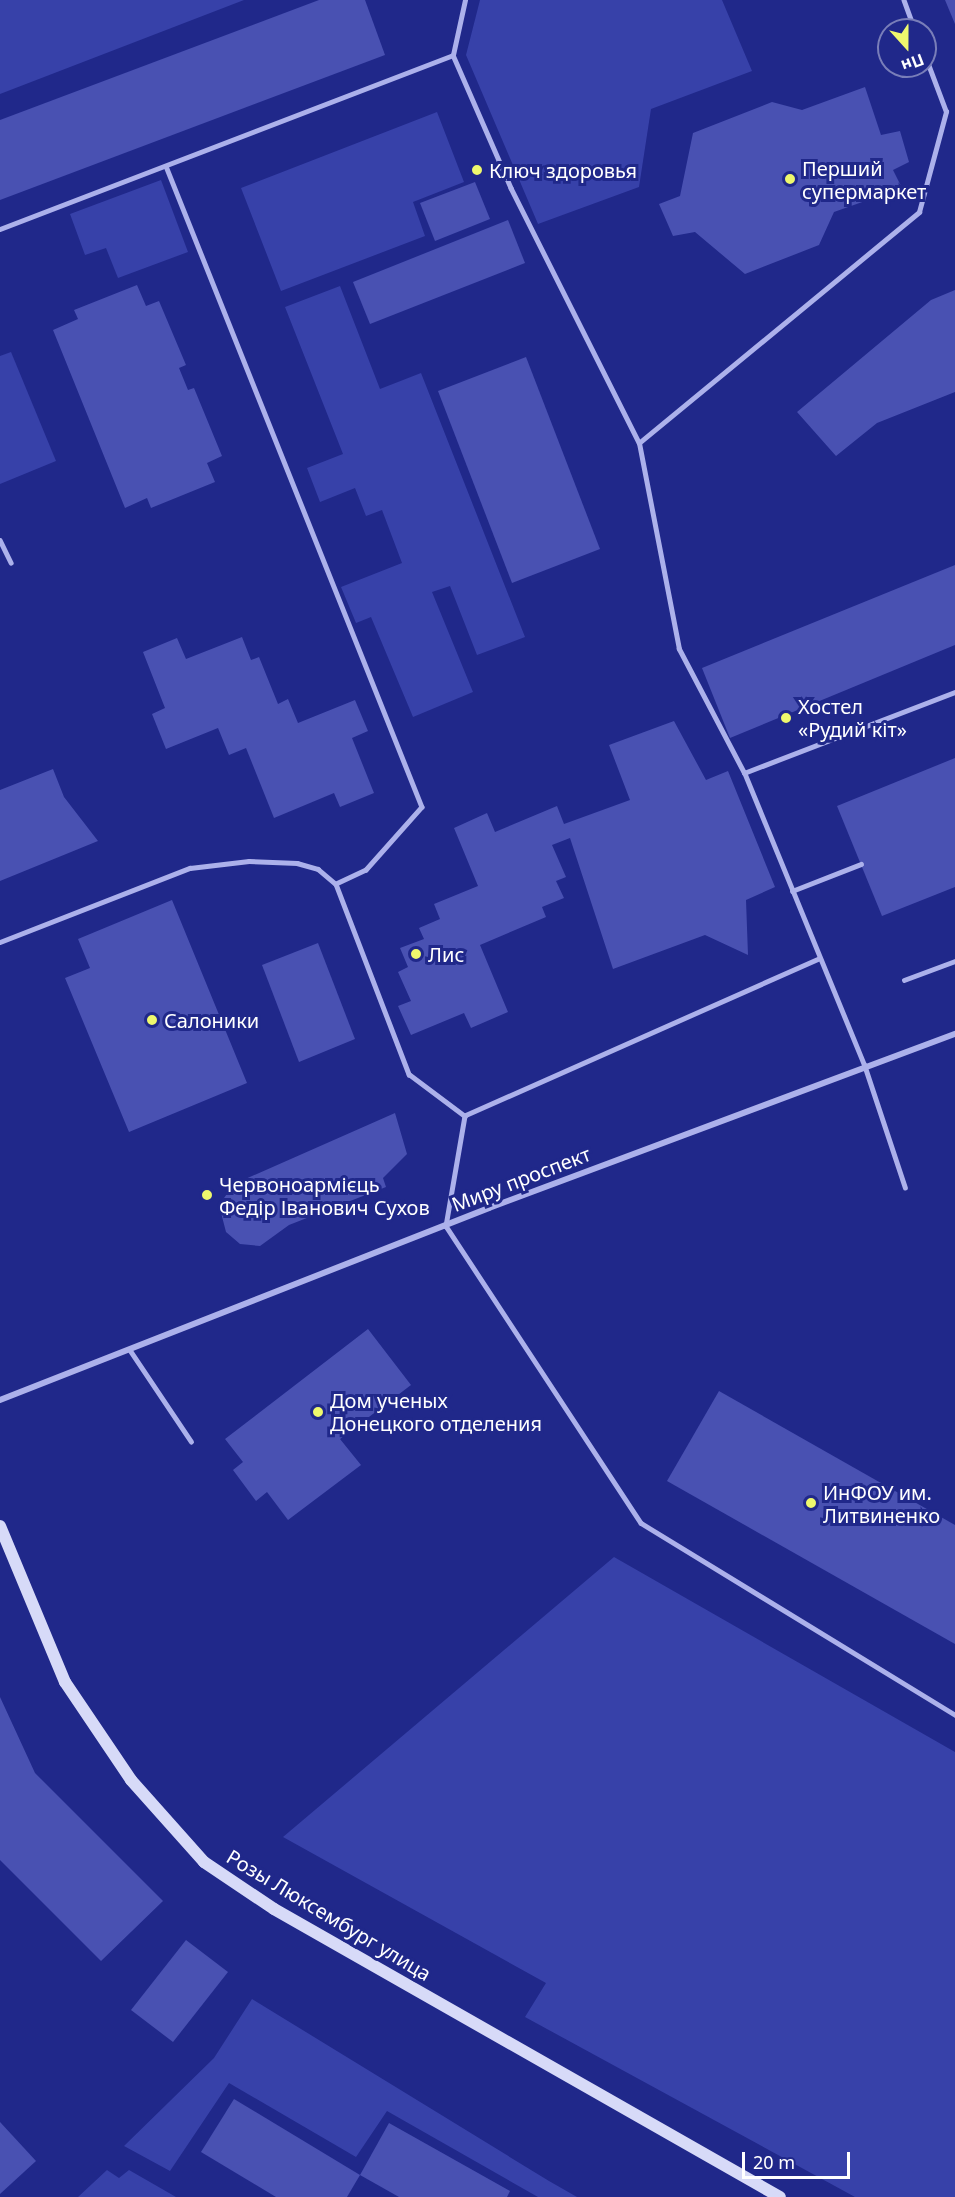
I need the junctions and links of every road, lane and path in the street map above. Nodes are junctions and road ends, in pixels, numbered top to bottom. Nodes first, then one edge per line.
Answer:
1 (465, 0) edge
2 (904, 0) edge
3 (911, 18) edge
4 (453, 55) junction
5 (933, 78) edge
6 (166, 165) junction
7 (0, 229) edge
8 (639, 443) junction
9 (0, 540) edge
10 (10, 563) dead end
11 (955, 692) edge
12 (744, 773) junction
13 (861, 864) dead end
14 (336, 884) junction
15 (792, 891) junction
16 (0, 942) edge
17 (819, 959) junction
18 (955, 961) edge
19 (903, 980) dead end
20 (955, 1034) edge
21 (864, 1065) junction
22 (465, 1116) junction
23 (905, 1188) dead end
24 (446, 1226) junction
25 (130, 1350) junction
26 (0, 1401) edge
27 (191, 1441) dead end
28 (0, 1526) edge
29 (955, 1715) edge
30 (780, 2197) edge

1 - 4 lane
2 - 3 lane
4 - 6 lane
4 - 8 lane
5 - 8 lane
6 - 7 lane
6 - 14 lane
8 - 12 lane
9 - 10 lane
11 - 12 lane
12 - 15 lane
13 - 15 lane
14 - 16 lane
14 - 22 lane
15 - 17 lane
17 - 21 lane
17 - 22 lane
18 - 19 lane
20 - 21 street, Миру проспект
21 - 23 lane
21 - 24 street, Миру проспект
22 - 24 lane
24 - 25 street, Миру проспект
24 - 29 lane
25 - 26 street, Миру проспект
25 - 27 lane
28 - 30 street, Розы Люксембург улица

